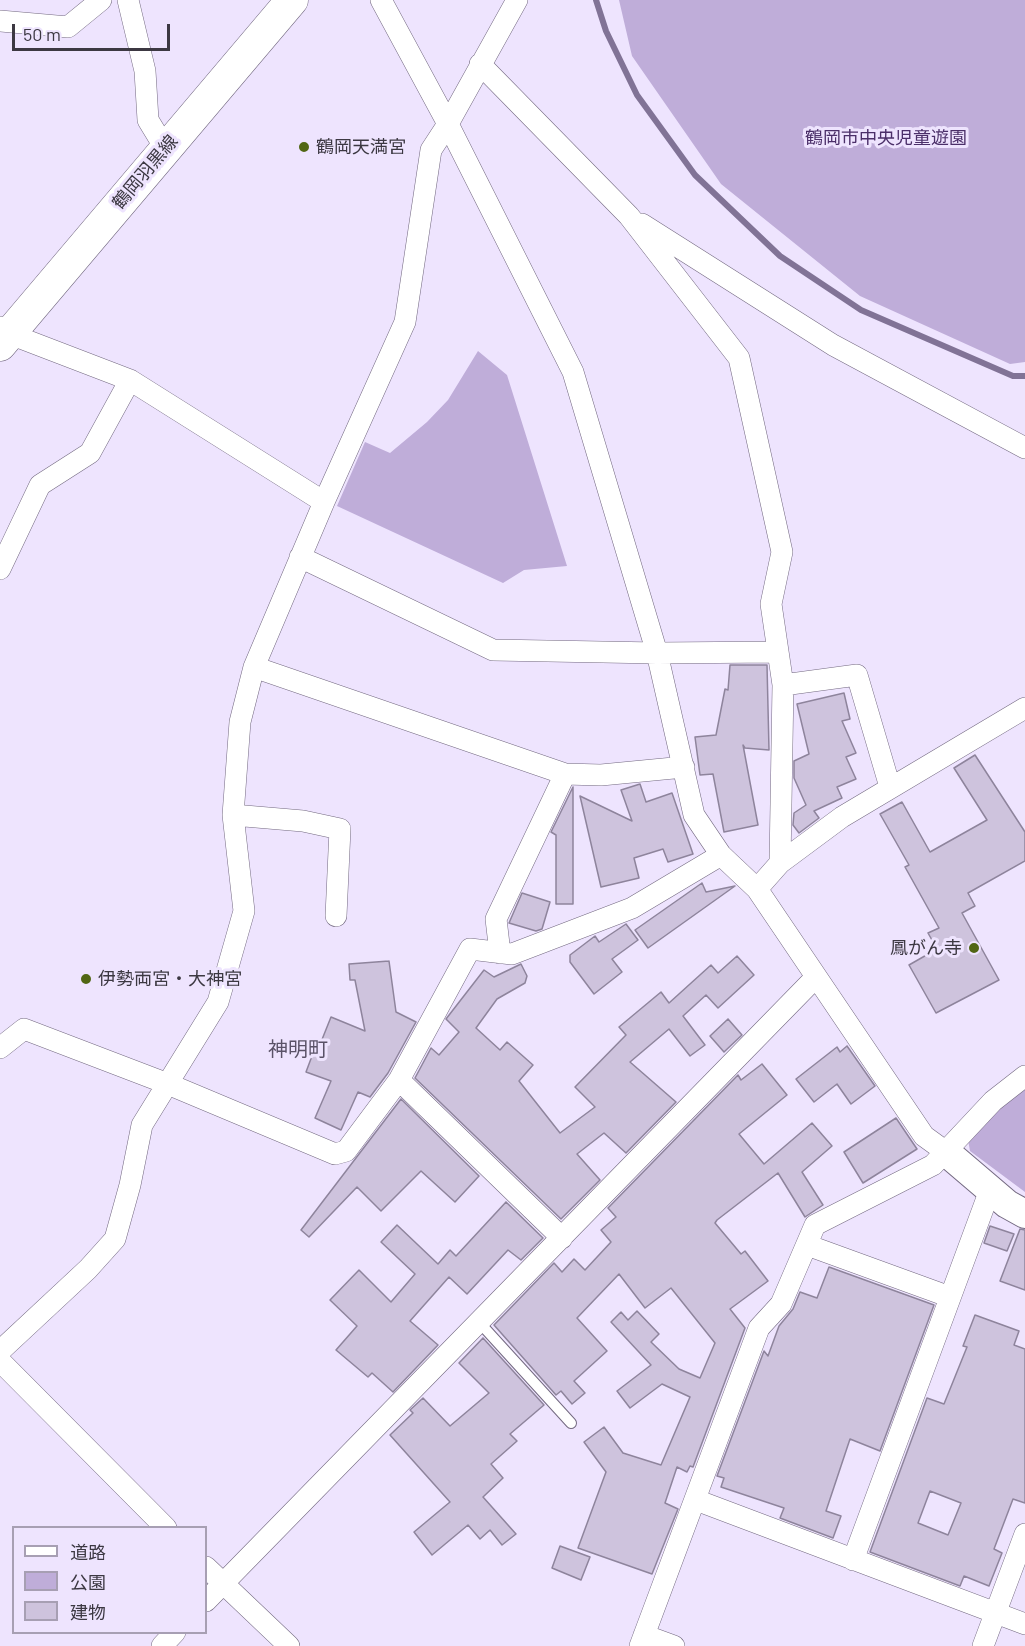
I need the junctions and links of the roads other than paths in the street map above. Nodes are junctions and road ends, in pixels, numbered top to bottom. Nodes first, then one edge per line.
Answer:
1 (101, 0) edge
2 (128, 0) edge
3 (292, 0) edge
4 (381, 0) edge
5 (517, 0) edge
6 (0, 21) edge
7 (480, 64) junction
8 (448, 124) junction
9 (165, 148) junction
10 (629, 216) junction
11 (3, 335) edge
12 (130, 380) junction
13 (1025, 448) edge
14 (324, 502) junction
15 (300, 557) junction
16 (0, 569) edge
17 (777, 652) junction
18 (657, 653) junction
19 (254, 668) junction
20 (783, 685) junction
21 (1025, 708) edge
22 (684, 767) junction
23 (565, 774) junction
24 (890, 787) junction
25 (233, 815) junction
26 (721, 855) junction
27 (780, 863) junction
28 (757, 889) junction
29 (336, 916) dead end
30 (500, 953) junction
31 (816, 977) junction
32 (0, 1048) edge
33 (1025, 1076) edge
34 (399, 1080) junction
35 (168, 1084) junction
36 (946, 1152) junction
37 (990, 1190) junction
38 (1025, 1214) edge
39 (562, 1238) junction
40 (807, 1245) junction
41 (950, 1297) junction
42 (479, 1322) junction
43 (0, 1351) edge
44 (0, 1361) edge
45 (571, 1423) dead end
46 (696, 1500) junction
47 (165, 1526) edge
48 (1025, 1534) edge
49 (854, 1560) junction
50 (207, 1568) edge
51 (223, 1584) junction
52 (207, 1600) edge
53 (995, 1614) junction
54 (1025, 1624) edge
55 (173, 1634) edge
56 (642, 1641) edge
57 (162, 1646) edge
58 (289, 1646) edge
59 (674, 1646) edge
60 (983, 1646) edge

1 - 6 street
2 - 9 street
3 - 9 main road, 鶴岡羽黒線
4 - 8 street
5 - 7 street
7 - 8 street
7 - 10 street
8 - 14 street
8 - 18 street
9 - 11 main road, 鶴岡羽黒線
10 - 13 street
10 - 17 street
11 - 12 street
12 - 14 street
12 - 16 street
14 - 15 street
15 - 18 street
15 - 19 street
17 - 18 street
17 - 20 street
18 - 22 street
19 - 23 street
19 - 25 street
20 - 24 street
20 - 27 street
21 - 24 street
22 - 23 street
22 - 26 street
23 - 30 street
24 - 27 street
25 - 29 street
25 - 35 street
26 - 28 street
26 - 30 street
27 - 28 street
28 - 31 street
30 - 34 street
31 - 36 street
31 - 39 street
32 - 35 street
33 - 36 street
34 - 35 street
34 - 39 street
35 - 43 street
36 - 37 street
36 - 40 street
37 - 38 street
37 - 41 street
39 - 42 street
40 - 41 street
40 - 46 street
41 - 49 street
42 - 45 lane
42 - 51 street
44 - 47 street
46 - 49 street
46 - 56 street
48 - 53 street
49 - 53 street
50 - 51 street
51 - 52 street
51 - 58 street
53 - 54 street
53 - 60 street
55 - 57 street
56 - 59 street

